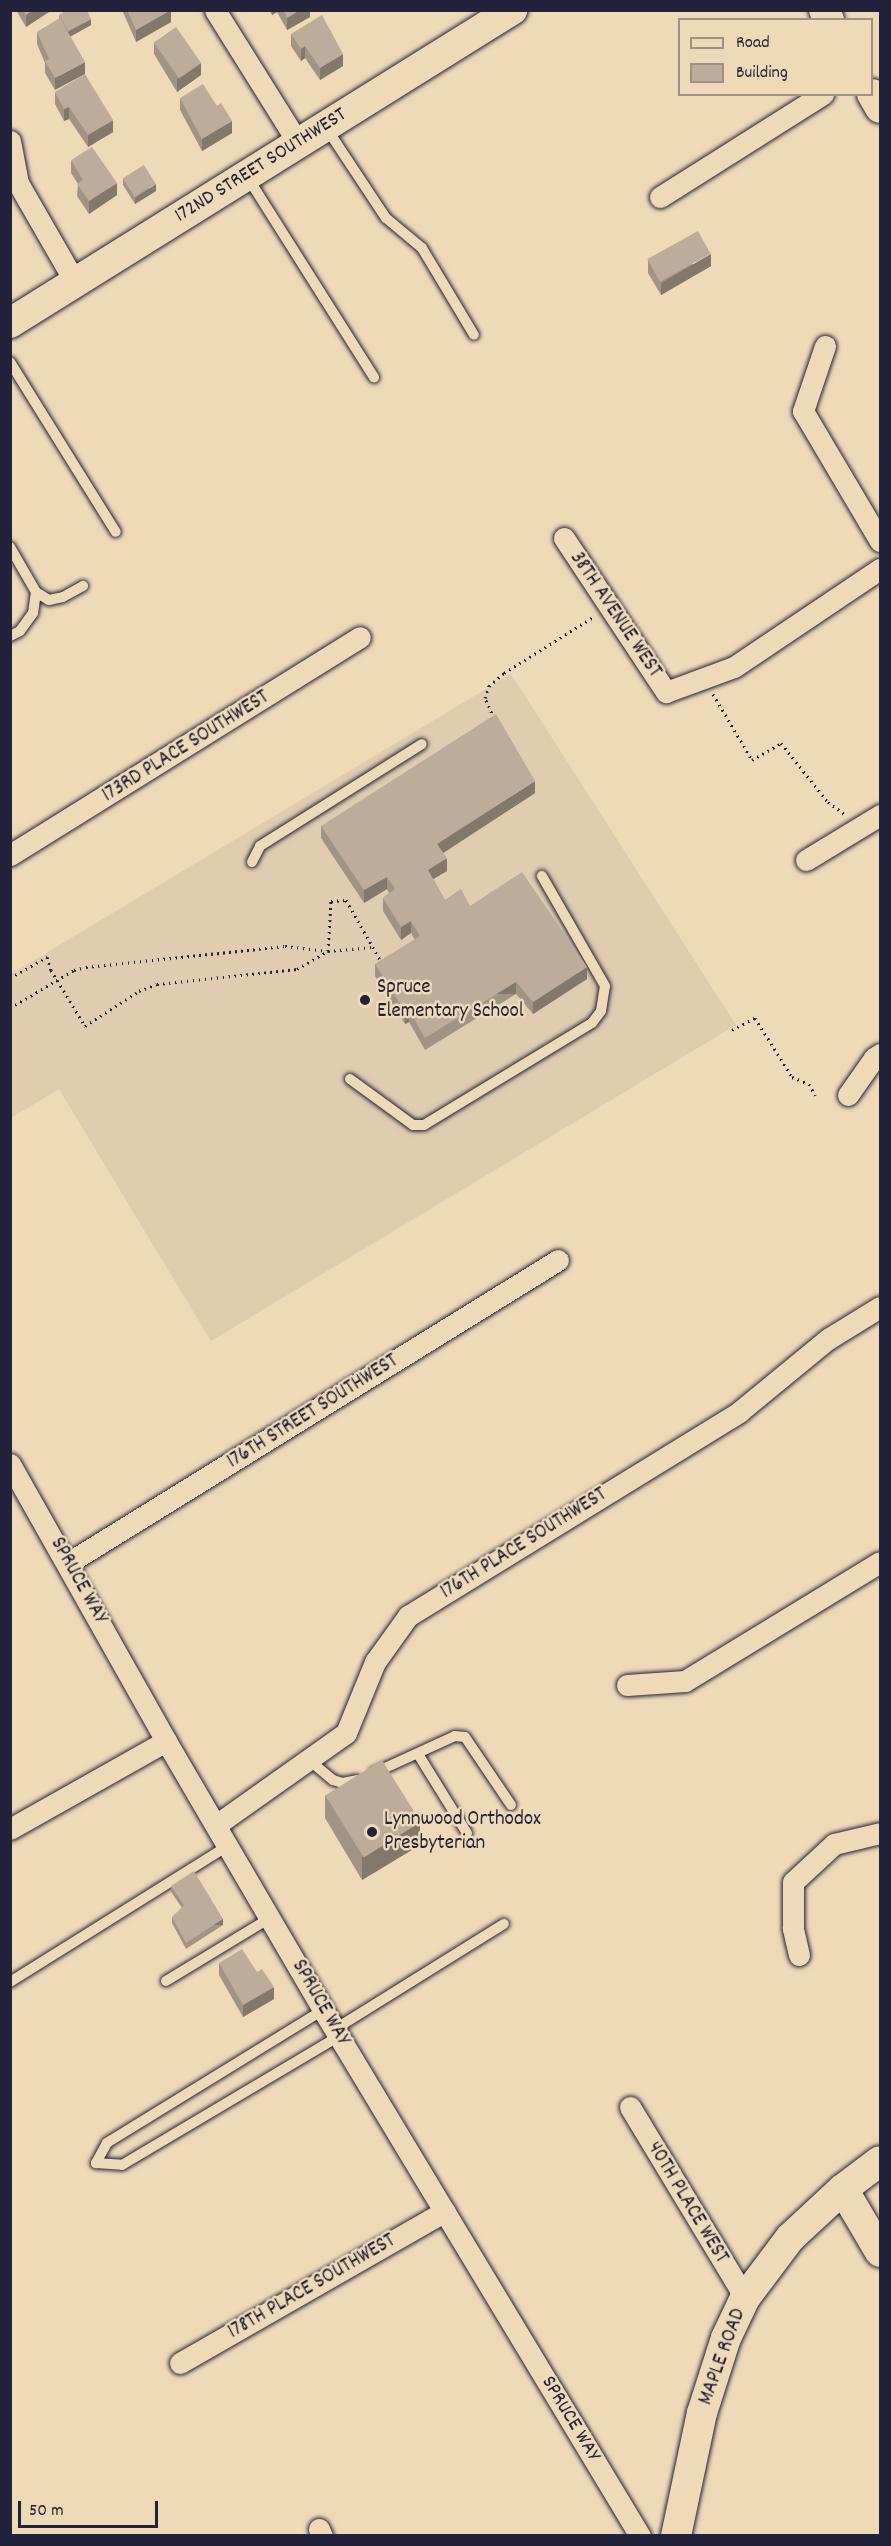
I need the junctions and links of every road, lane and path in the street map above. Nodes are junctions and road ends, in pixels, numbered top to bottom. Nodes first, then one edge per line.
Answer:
1 (215, 10) edge
2 (511, 11) edge
3 (820, 96) edge
4 (325, 126) junction
5 (10, 141) edge
6 (298, 143) junction
7 (246, 175) junction
8 (660, 197) dead end
9 (76, 284) junction
10 (10, 323) edge
11 (474, 335) dead end
12 (825, 346) dead end
13 (10, 362) edge
14 (374, 377) dead end
15 (116, 532) dead end
16 (564, 538) dead end
17 (880, 541) edge
18 (10, 547) edge
19 (880, 569) edge
20 (83, 586) dead end
21 (36, 592) junction
22 (609, 608) junction
23 (10, 636) edge
24 (360, 637) dead end
25 (504, 673) dead end
26 (707, 676) junction
27 (422, 744) dead end
28 (880, 815) edge
29 (861, 827) junction
30 (10, 855) edge
31 (806, 860) dead end
32 (252, 862) dead end
33 (542, 876) dead end
34 (373, 947) junction
35 (328, 951) junction
36 (386, 969) edge
37 (10, 978) edge
38 (58, 981) junction
39 (10, 1008) edge
40 (732, 1030) dead end
41 (880, 1054) edge
42 (350, 1079) dead end
43 (815, 1095) dead end
44 (848, 1095) dead end
45 (558, 1260) dead end
46 (880, 1307) edge
47 (10, 1464) edge
48 (880, 1562) edge
49 (68, 1563) junction
50 (627, 1685) dead end
51 (166, 1741) junction
52 (418, 1754) junction
53 (309, 1760) junction
54 (511, 1805) dead end
55 (216, 1825) junction
56 (10, 1829) edge
57 (467, 1833) dead end
58 (880, 1833) edge
59 (228, 1846) junction
60 (270, 1918) junction
61 (504, 1924) dead end
62 (799, 1955) dead end
63 (166, 1981) dead end
64 (10, 1982) edge
65 (323, 2010) junction
66 (337, 2033) junction
67 (630, 2108) dead end
68 (880, 2161) edge
69 (843, 2189) junction
70 (445, 2211) junction
71 (880, 2252) edge
72 (745, 2298) junction
73 (180, 2363) dead end
74 (640, 2535) edge
75 (676, 2535) edge

1 - 6 street
2 - 4 street, 172ND STREET SOUTHWEST
3 - 8 street
4 - 6 street, 172ND STREET SOUTHWEST
4 - 11 lane
5 - 9 street
6 - 7 street, 172ND STREET SOUTHWEST
7 - 9 street, 172ND STREET SOUTHWEST
7 - 14 lane
9 - 10 street, 172ND STREET SOUTHWEST
12 - 17 street
13 - 15 lane
16 - 22 street, 38TH AVENUE WEST
18 - 21 lane
19 - 26 street
20 - 21 lane
21 - 23 lane
22 - 25 path
22 - 26 street, 38TH AVENUE WEST
24 - 30 street, 173RD PLACE SOUTHWEST
26 - 29 path
27 - 32 lane
28 - 29 street
29 - 31 street
33 - 42 lane
34 - 35 path
34 - 35 path
34 - 36 path
35 - 38 path
35 - 38 path
37 - 38 path
38 - 39 path
40 - 43 path
41 - 44 street
45 - 49 street, 176TH STREET SOUTHWEST
46 - 53 street, 176TH PLACE SOUTHWEST
47 - 49 street, SPRUCE WAY
48 - 50 street
49 - 51 street, SPRUCE WAY
51 - 55 street, SPRUCE WAY
51 - 56 street
52 - 53 lane
52 - 54 lane
52 - 57 lane
53 - 55 street, 176TH PLACE SOUTHWEST
55 - 59 street, SPRUCE WAY
58 - 62 street
59 - 60 street, SPRUCE WAY
59 - 64 lane
60 - 63 lane
60 - 65 street, SPRUCE WAY
61 - 66 lane
65 - 66 street, SPRUCE WAY
65 - 66 lane
66 - 70 street, SPRUCE WAY
67 - 72 street, 40TH PLACE WEST
68 - 69 street, MAPLE ROAD
69 - 71 street
69 - 72 street, MAPLE ROAD
70 - 73 street, 178TH PLACE SOUTHWEST
70 - 74 street, SPRUCE WAY
72 - 75 street, MAPLE ROAD

